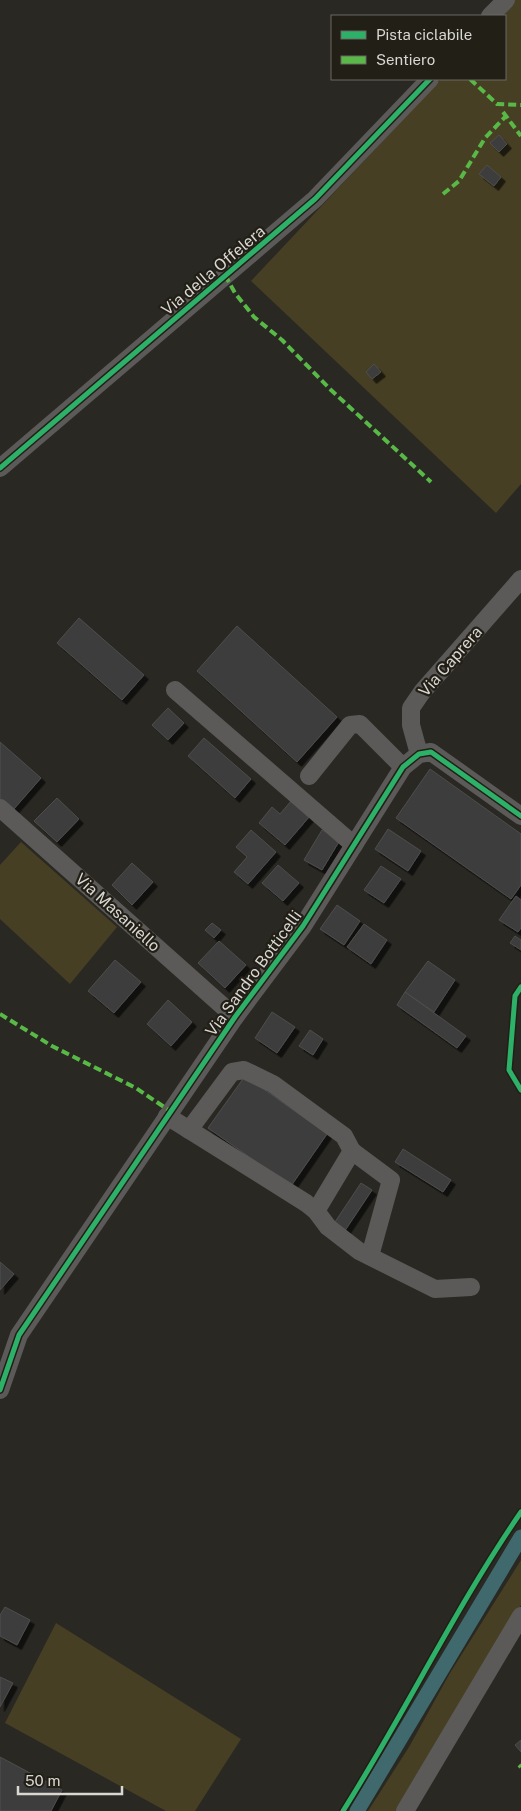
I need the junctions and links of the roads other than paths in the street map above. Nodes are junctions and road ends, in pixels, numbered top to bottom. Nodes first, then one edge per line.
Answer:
1 (506, 0) edge
2 (491, 15) edge
3 (429, 80) edge
4 (0, 468) edge
5 (521, 579) edge
6 (175, 690) dead end
7 (419, 754) junction
8 (403, 767) junction
9 (309, 776) dead end
10 (0, 808) edge
11 (521, 816) edge
12 (354, 846) junction
13 (235, 1016) junction
14 (167, 1116) junction
15 (189, 1130) junction
16 (352, 1151) junction
17 (316, 1211) junction
18 (370, 1256) junction
19 (471, 1287) dead end
20 (0, 1390) edge
21 (521, 1616) edge
22 (406, 1811) edge

1 - 2 street
3 - 4 street, Via della Offelera
5 - 7 street, Via Caprera
6 - 12 street
7 - 8 street, Via Sandro Botticelli
7 - 11 street
8 - 9 street
8 - 12 street, Via Sandro Botticelli
10 - 13 street, Via Masaniello
12 - 13 street, Via Sandro Botticelli
13 - 14 street, Via Sandro Botticelli
14 - 15 street
14 - 20 street, Via Sandro Botticelli
15 - 16 street
15 - 17 street
16 - 17 street
16 - 18 street
17 - 18 street
18 - 19 street
21 - 22 street

